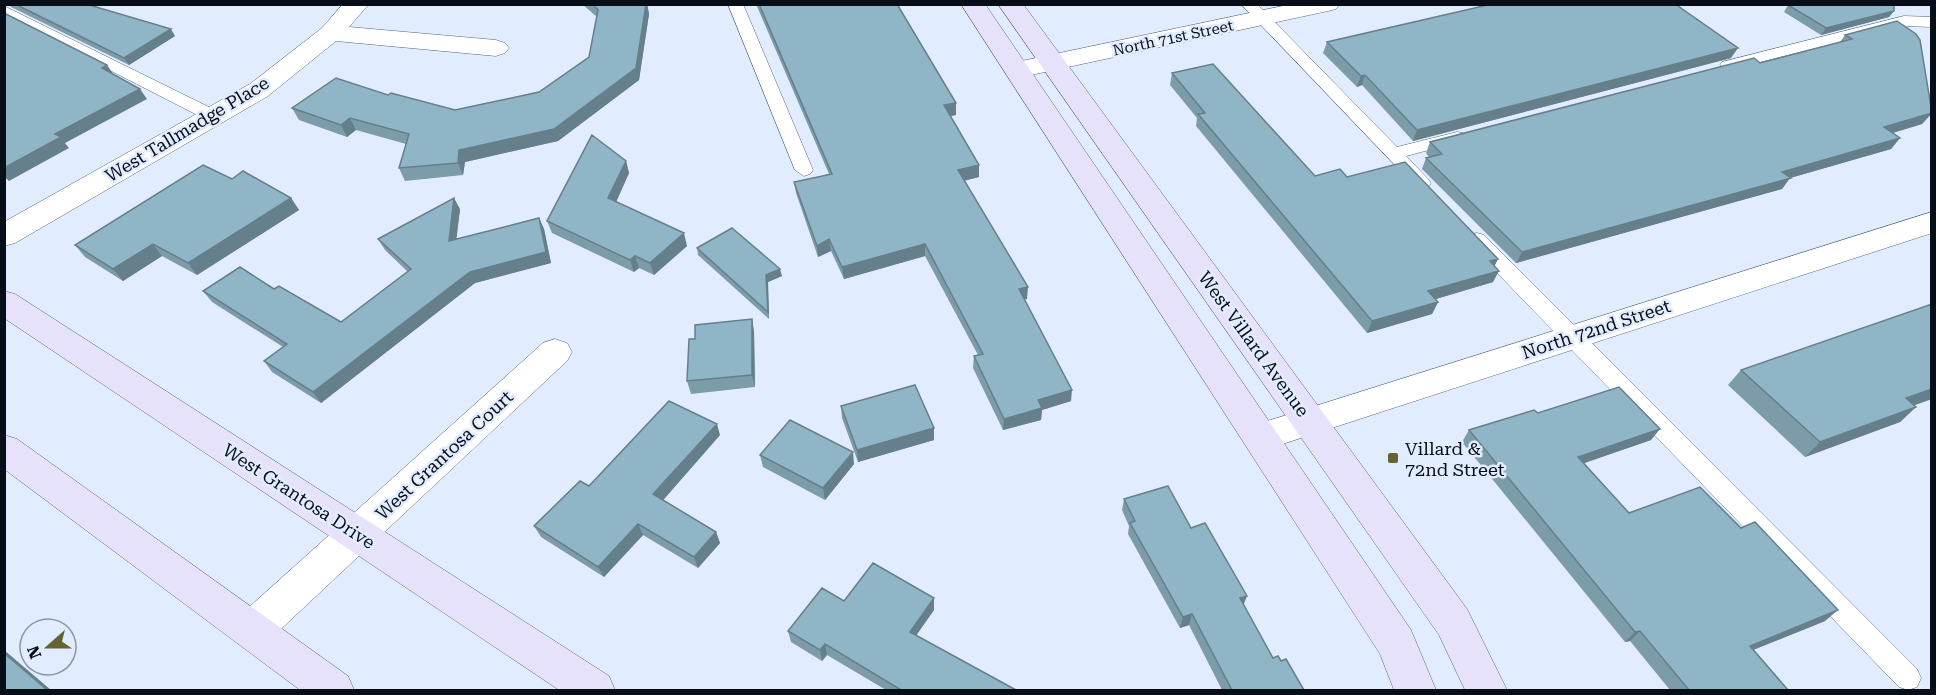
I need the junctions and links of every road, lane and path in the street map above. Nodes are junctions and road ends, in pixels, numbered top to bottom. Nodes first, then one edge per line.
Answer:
1 (357, 4) edge
2 (735, 4) edge
3 (973, 4) edge
4 (1010, 4) edge
5 (1328, 4) edge
6 (4, 9) edge
7 (1255, 12) edge
8 (1932, 22) edge
9 (331, 33) junction
10 (496, 48) dead end
11 (1051, 63) junction
12 (1716, 69) edge
13 (1017, 70) junction
14 (213, 116) junction
15 (1477, 131) edge
16 (1393, 154) junction
17 (804, 170) dead end
18 (1435, 197) edge
19 (1460, 222) edge
20 (1932, 222) edge
21 (4, 236) edge
22 (4, 302) edge
23 (1571, 337) junction
24 (555, 352) dead end
25 (1309, 421) junction
26 (1261, 437) junction
27 (4, 449) edge
28 (358, 535) junction
29 (252, 630) junction
30 (1908, 678) dead end
31 (333, 690) edge
32 (594, 690) edge
33 (1415, 690) edge
34 (1486, 690) edge

1 - 9 street, West Tallmadge Place
2 - 17 lane
3 - 13 street
4 - 11 street, West Villard Avenue
5 - 7 street, North 71st Street
6 - 14 lane
7 - 11 street, North 71st Street
7 - 16 lane
8 - 12 lane
9 - 10 street
9 - 14 street, West Tallmadge Place
11 - 13 street, North 71st Street
11 - 25 street, West Villard Avenue
13 - 26 street
14 - 21 street, West Tallmadge Place
15 - 16 lane
16 - 18 lane
19 - 23 lane
20 - 23 street, North 72nd Street
22 - 28 street, West Grantosa Drive
23 - 25 street, North 72nd Street
23 - 30 lane
24 - 28 street, West Grantosa Court
25 - 26 street, North 72nd Street
25 - 34 street, West Villard Avenue
26 - 33 street
27 - 29 street
28 - 29 street, West Grantosa Court
28 - 32 street, West Grantosa Drive
29 - 31 street

